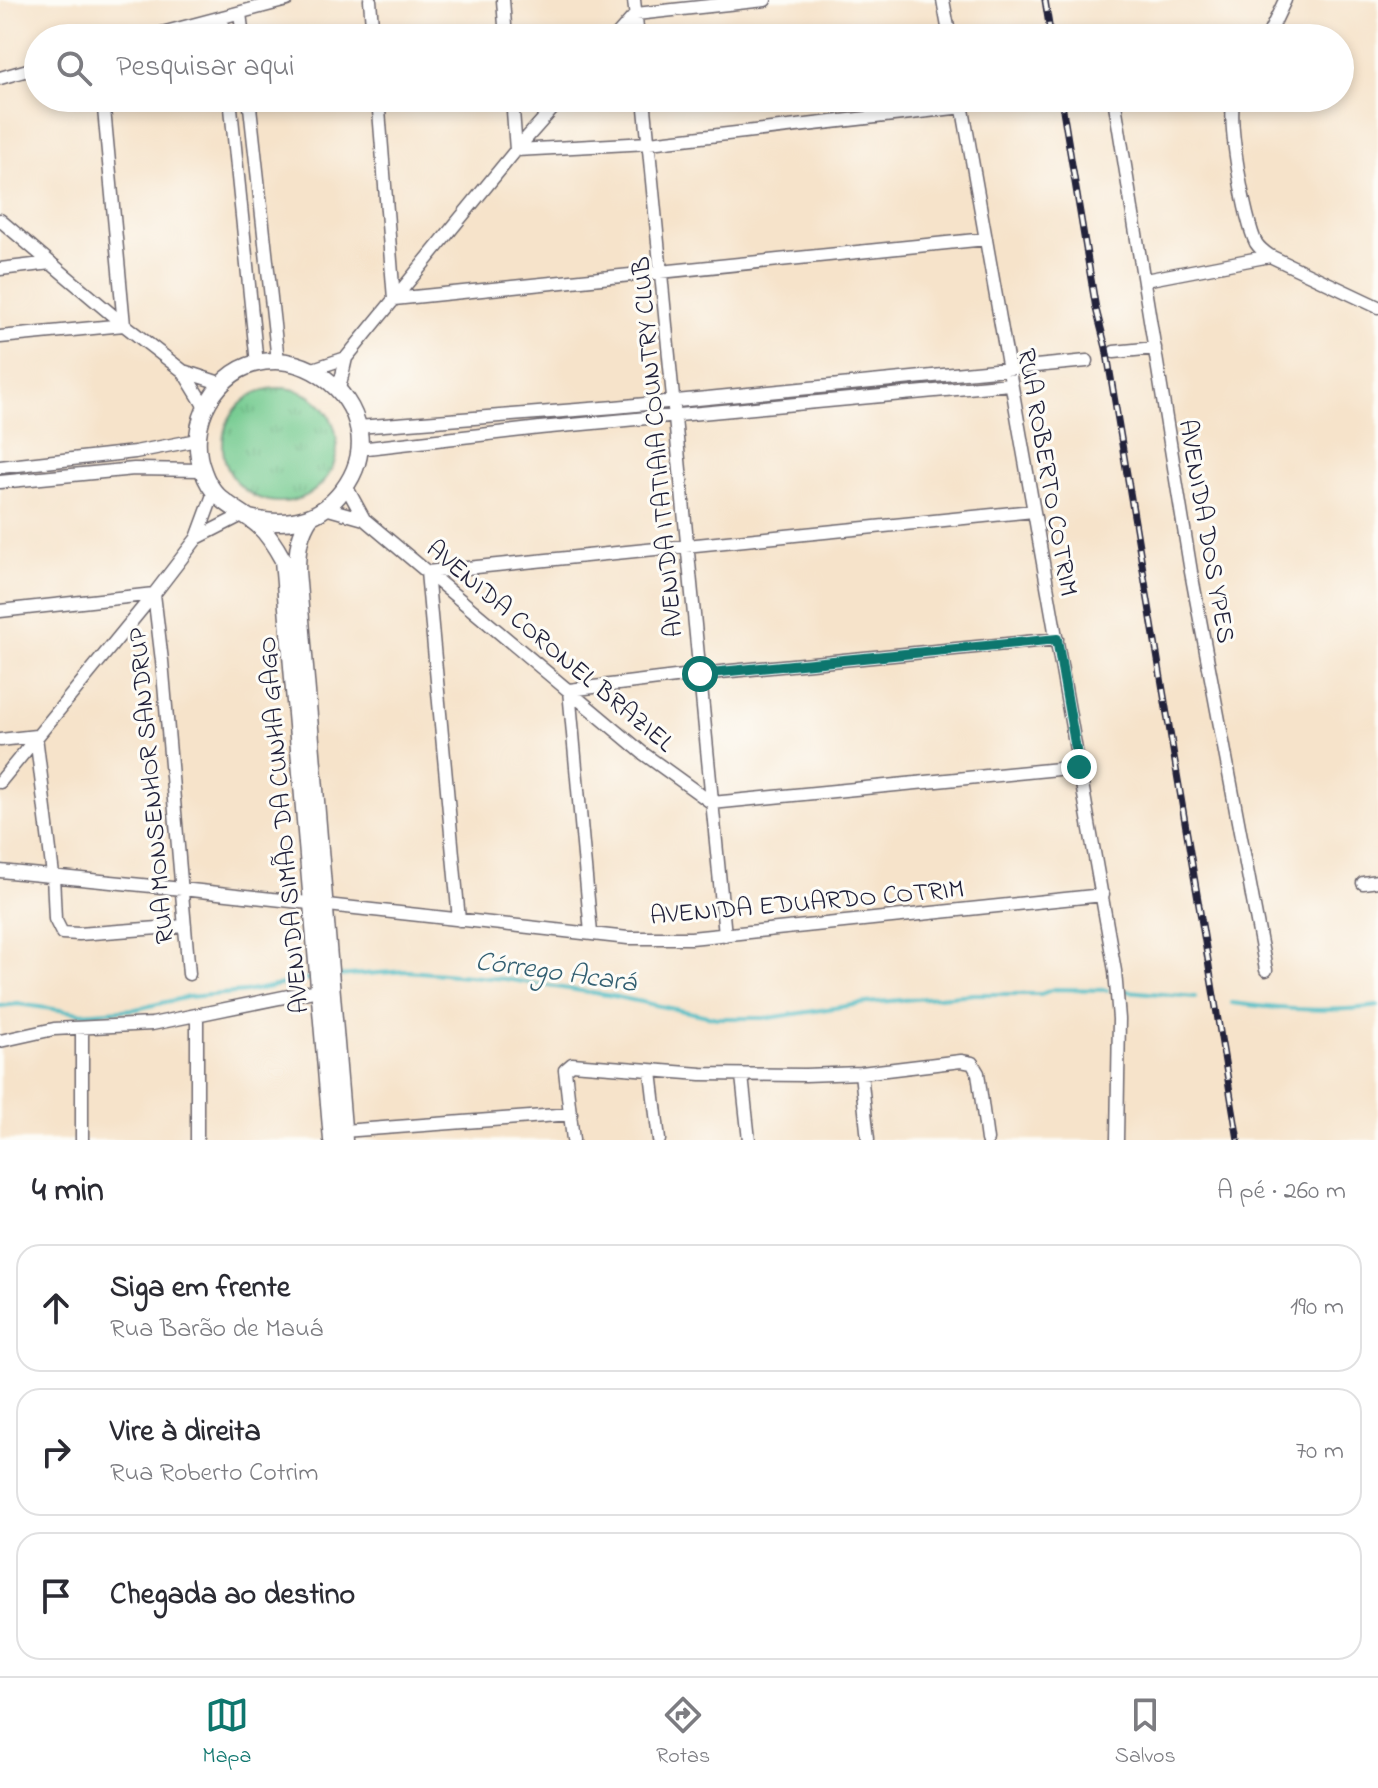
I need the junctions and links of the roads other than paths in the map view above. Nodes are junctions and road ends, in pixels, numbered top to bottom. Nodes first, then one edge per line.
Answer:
1 (287, 0) edge
2 (370, 0) edge
3 (503, 0) edge
4 (634, 0) edge
5 (765, 0) edge
6 (943, 0) edge
7 (1285, 0) edge
8 (240, 13) junction
9 (636, 14) junction
10 (222, 17) junction
11 (196, 24) edge
12 (223, 24) edge
13 (241, 24) edge
14 (372, 24) edge
15 (505, 24) edge
16 (627, 24) edge
17 (637, 24) edge
18 (947, 24) edge
19 (1274, 24) edge
20 (24, 71) edge
21 (0, 78) edge
22 (104, 112) edge
23 (231, 112) edge
24 (251, 112) edge
25 (379, 112) edge
26 (513, 112) edge
27 (550, 112) edge
28 (646, 112) edge
29 (892, 112) edge
30 (964, 112) edge
31 (1116, 112) edge
32 (1232, 112) edge
33 (649, 143) junction
34 (516, 150) junction
35 (0, 220) edge
36 (986, 239) junction
37 (1270, 256) junction
38 (51, 263) junction
39 (0, 269) edge
40 (662, 271) junction
41 (1145, 280) junction
42 (271, 296) junction
43 (250, 299) junction
44 (394, 299) junction
45 (1378, 307) edge
46 (124, 325) junction
47 (0, 337) edge
48 (1155, 348) junction
49 (1114, 352) dead end
50 (346, 358) junction
51 (278, 361) junction
52 (1087, 361) dead end
53 (257, 364) junction
54 (1008, 367) junction
55 (313, 369) junction
56 (183, 371) junction
57 (223, 384) junction
58 (1010, 384) junction
59 (339, 389) junction
60 (672, 401) junction
61 (205, 407) junction
62 (673, 416) junction
63 (358, 427) junction
64 (197, 440) junction
65 (359, 449) junction
66 (0, 467) edge
67 (202, 470) junction
68 (0, 482) edge
69 (346, 486) junction
70 (214, 492) junction
71 (1033, 511) junction
72 (318, 512) junction
73 (245, 516) junction
74 (364, 519) junction
75 (197, 538) junction
76 (687, 547) junction
77 (291, 572) junction
78 (427, 572) junction
79 (154, 594) junction
80 (0, 611) edge
81 (1057, 639) junction
82 (700, 674) junction
83 (569, 690) junction
84 (36, 736) junction
85 (0, 740) edge
86 (1079, 767) junction
87 (0, 782) edge
88 (712, 803) junction
89 (0, 871) edge
90 (53, 875) junction
91 (1378, 881) edge
92 (1363, 883) dead end
93 (182, 889) junction
94 (1103, 895) junction
95 (319, 904) junction
96 (459, 920) junction
97 (185, 926) junction
98 (591, 933) junction
99 (725, 935) junction
100 (1266, 970) dead end
101 (189, 974) dead end
102 (325, 981) junction
103 (197, 1017) junction
104 (82, 1028) junction
105 (0, 1041) edge
106 (651, 1072) junction
107 (861, 1073) junction
108 (742, 1076) junction
109 (571, 1114) junction
110 (449, 1125) junction
111 (340, 1137) edge
112 (82, 1140) edge
113 (197, 1140) edge
114 (450, 1140) edge
115 (573, 1140) edge
116 (659, 1140) edge
117 (749, 1140) edge
118 (868, 1140) edge
119 (987, 1140) edge
120 (1117, 1140) edge

1 - 8 street
2 - 14 street
3 - 15 street
4 - 9 street
5 - 9 street
6 - 18 street
7 - 19 street
8 - 10 street
8 - 13 street
9 - 16 street
9 - 17 street
10 - 11 street
10 - 12 street
20 - 21 street
22 - 46 street
23 - 43 street
24 - 42 street
25 - 44 street
26 - 34 street
27 - 34 street
28 - 33 street, AVENIDA ITATIAIA COUNTRY CLUB
29 - 33 street
30 - 36 street, RUA ROBERTO COTRIM
31 - 41 street, AVENIDA DOS YPES
32 - 37 street
33 - 34 street
33 - 40 street, AVENIDA ITATIAIA COUNTRY CLUB
34 - 44 street
35 - 38 street
36 - 40 street
36 - 54 street, RUA ROBERTO COTRIM
37 - 41 street
37 - 45 street
38 - 39 street
38 - 46 street
40 - 44 street
40 - 60 street, AVENIDA ITATIAIA COUNTRY CLUB
41 - 48 street, AVENIDA DOS YPES
42 - 43 street
42 - 51 street
43 - 53 street
44 - 50 street
46 - 47 street
46 - 56 street
48 - 49 street
48 - 100 street, AVENIDA DOS YPES
50 - 55 street
50 - 59 street
51 - 53 street
51 - 55 street
52 - 54 street
53 - 57 street
54 - 58 street, RUA ROBERTO COTRIM
54 - 60 street
55 - 59 street
56 - 57 street
56 - 61 street
57 - 61 street
58 - 62 street
58 - 71 street, RUA ROBERTO COTRIM
59 - 63 street
60 - 62 street, AVENIDA ITATIAIA COUNTRY CLUB
60 - 63 street
61 - 64 street
62 - 65 street
62 - 76 street, AVENIDA ITATIAIA COUNTRY CLUB
63 - 65 street
64 - 66 street
64 - 67 street
65 - 69 street
67 - 68 street
67 - 70 street
69 - 72 street
69 - 74 street, AVENIDA CORONEL BRAZIEL
70 - 73 street
70 - 75 street
71 - 76 street
71 - 81 street, RUA ROBERTO COTRIM
72 - 73 street
72 - 74 street, AVENIDA CORONEL BRAZIEL
72 - 77 street, AVENIDA SIMÃO DA CUNHA GAGO
73 - 75 street
73 - 77 street, AVENIDA SIMÃO DA CUNHA GAGO
74 - 78 street, AVENIDA CORONEL BRAZIEL
75 - 79 street
76 - 78 street
76 - 82 street, AVENIDA ITATIAIA COUNTRY CLUB
77 - 95 street, AVENIDA SIMÃO DA CUNHA GAGO
78 - 83 street, AVENIDA CORONEL BRAZIEL
78 - 96 street
79 - 80 street
79 - 84 street
79 - 93 street, RUA MONSENHOR SANDRUP
81 - 82 street
81 - 86 street, RUA ROBERTO COTRIM
82 - 83 street
82 - 88 street, AVENIDA ITATIAIA COUNTRY CLUB
83 - 88 street, AVENIDA CORONEL BRAZIEL
83 - 98 street
84 - 85 street
84 - 87 street
84 - 90 street
86 - 88 street
86 - 94 street, RUA ROBERTO COTRIM
88 - 99 street, AVENIDA ITATIAIA COUNTRY CLUB
89 - 90 street, AVENIDA EDUARDO COTRIM
90 - 93 street, AVENIDA EDUARDO COTRIM
90 - 97 street
91 - 92 street
93 - 95 street, AVENIDA EDUARDO COTRIM
93 - 97 street, RUA MONSENHOR SANDRUP
94 - 99 street, AVENIDA EDUARDO COTRIM
94 - 120 street, RUA ROBERTO COTRIM
95 - 96 street, AVENIDA EDUARDO COTRIM
95 - 102 street, AVENIDA SIMÃO DA CUNHA GAGO
96 - 98 street, AVENIDA EDUARDO COTRIM
97 - 101 street, RUA MONSENHOR SANDRUP
98 - 99 street, AVENIDA EDUARDO COTRIM
102 - 103 street
102 - 111 street, AVENIDA SIMÃO DA CUNHA GAGO
103 - 104 street
103 - 113 street
104 - 105 street
104 - 112 street
106 - 108 street
106 - 109 street
106 - 116 street
107 - 108 street
107 - 118 street
107 - 119 street
108 - 117 street
109 - 110 street
109 - 115 street
110 - 111 street
110 - 114 street

